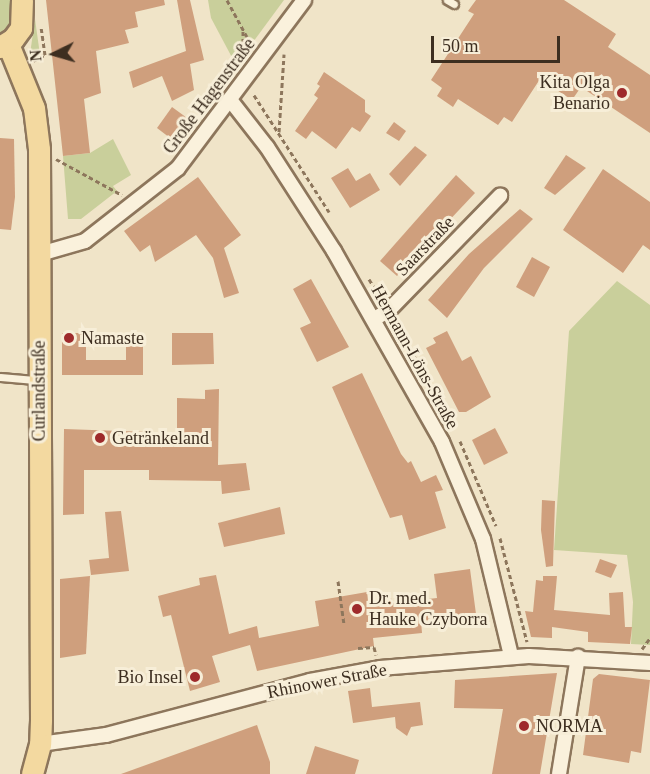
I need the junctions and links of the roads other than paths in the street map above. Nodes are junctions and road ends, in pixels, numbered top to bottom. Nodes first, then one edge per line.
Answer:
1 (22, 0) edge
2 (304, 0) edge
3 (4, 45) edge
4 (231, 101) junction
5 (500, 196) dead end
6 (40, 254) junction
7 (374, 319) junction
8 (0, 377) edge
9 (39, 380) junction
10 (511, 656) junction
11 (578, 657) junction
12 (650, 663) edge
13 (40, 744) junction
14 (36, 771) edge
15 (559, 774) edge

1 - 3 main road
2 - 4 street, Große Hagenstraße
3 - 6 main road, Curlandstraße
4 - 6 street, Große Hagenstraße
4 - 7 street, Hermann-Löns-Straße
5 - 7 street, Saarstraße
6 - 9 main road, Curlandstraße
7 - 10 street, Hermann-Löns-Straße
8 - 9 lane
9 - 13 main road, Curlandstraße
10 - 11 street, Rhinower Straße
10 - 13 street, Rhinower Straße
11 - 12 street, Rhinower Straße
11 - 15 street
13 - 14 main road

